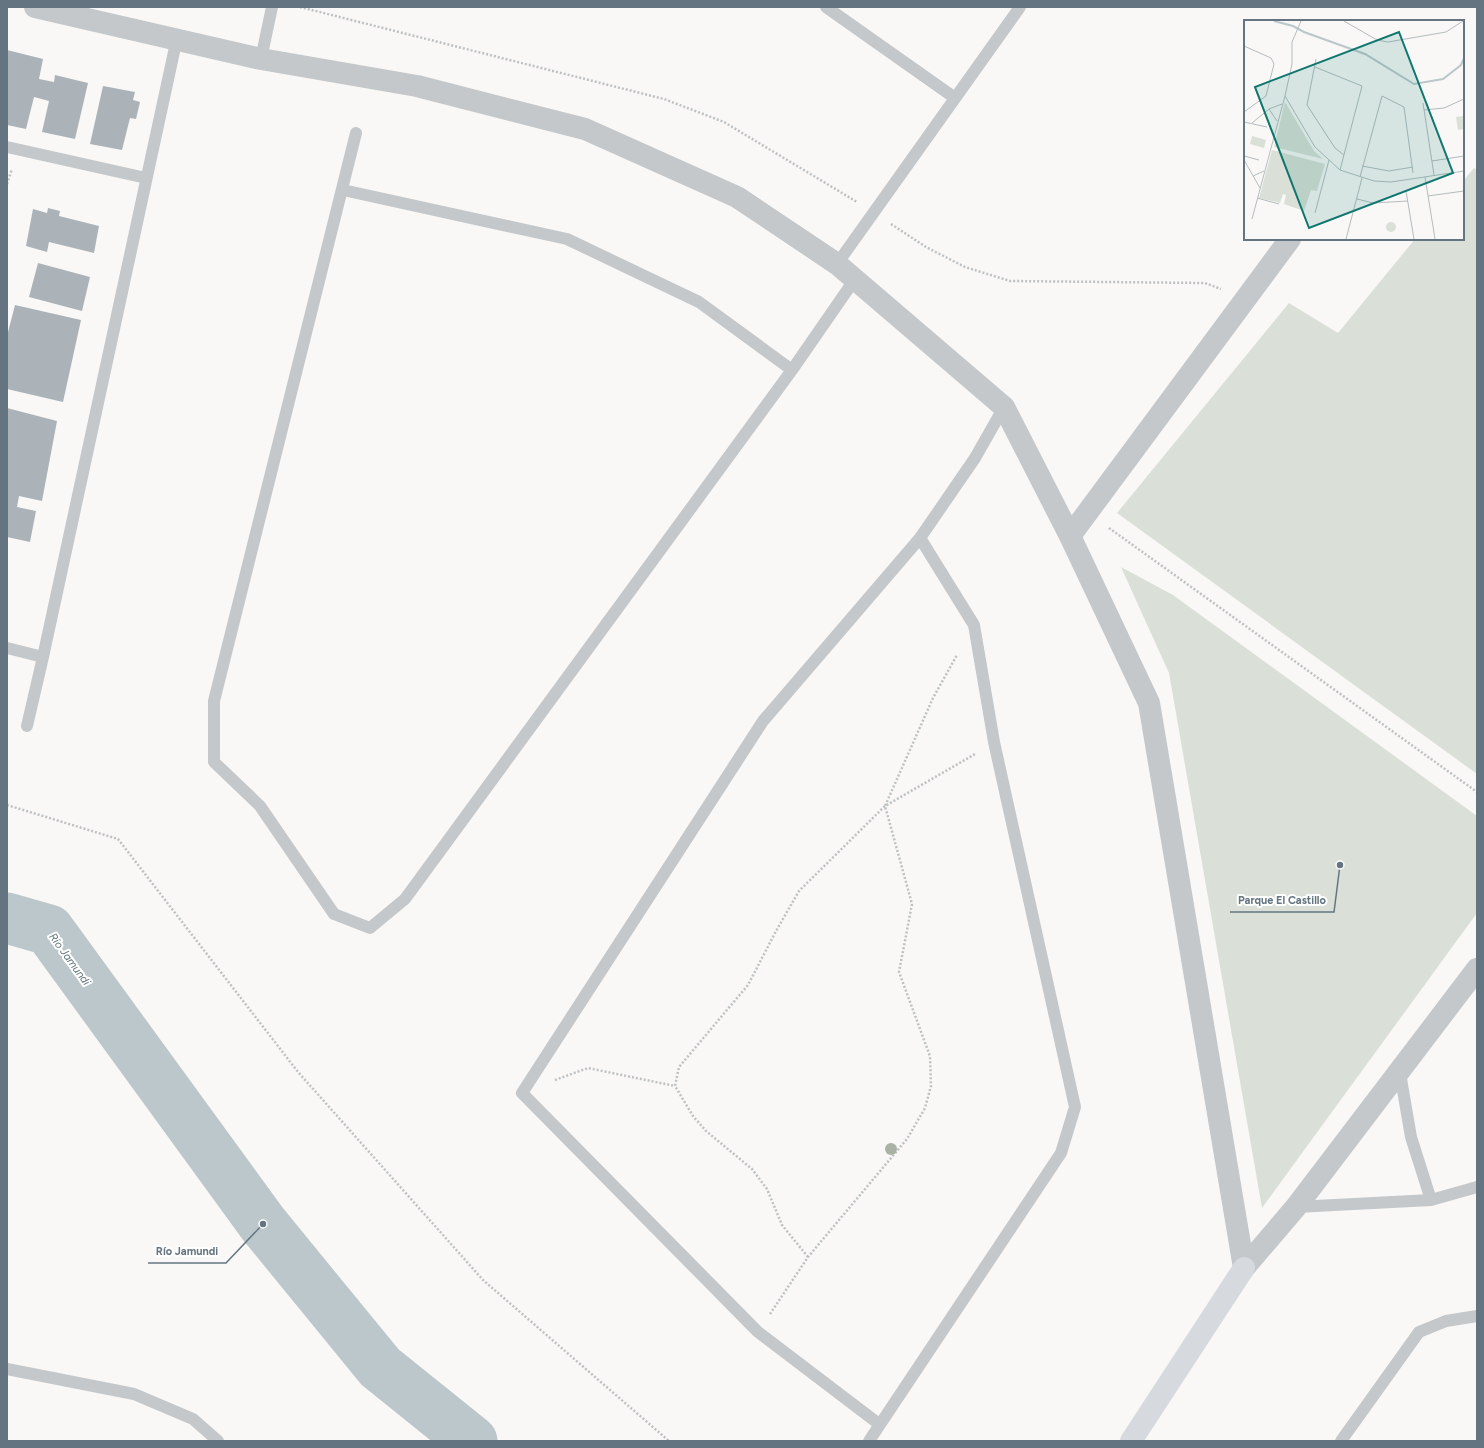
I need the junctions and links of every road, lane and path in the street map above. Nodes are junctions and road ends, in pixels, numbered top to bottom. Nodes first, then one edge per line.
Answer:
1 (35, 7) edge
2 (272, 7) edge
3 (300, 7) edge
4 (826, 7) edge
5 (1020, 7) edge
6 (177, 38) junction
7 (261, 59) junction
8 (956, 98) junction
9 (356, 133) dead end
10 (7, 147) edge
11 (146, 178) junction
12 (343, 190) junction
13 (874, 212) junction
14 (1289, 240) edge
15 (837, 264) junction
16 (855, 278) junction
17 (1246, 298) junction
18 (792, 370) junction
19 (1004, 407) junction
20 (1088, 512) junction
21 (1070, 536) junction
22 (920, 538) junction
23 (974, 625) junction
24 (7, 648) edge
25 (43, 657) junction
26 (27, 726) dead end
27 (994, 742) junction
28 (1477, 792) edge
29 (7, 805) edge
30 (885, 806) junction
31 (1477, 969) edge
32 (1400, 1073) junction
33 (675, 1086) junction
34 (522, 1093) junction
35 (1477, 1186) edge
36 (1431, 1200) junction
37 (1296, 1207) junction
38 (808, 1257) junction
39 (1244, 1268) junction
40 (1477, 1316) edge
41 (758, 1332) junction
42 (7, 1369) edge
43 (879, 1424) junction
44 (218, 1441) edge
45 (669, 1441) edge
46 (869, 1441) edge
47 (1131, 1441) edge
48 (1341, 1441) edge

1 - 6 street
2 - 7 lane
3 - 13 path
4 - 8 lane
5 - 8 lane
6 - 7 street
6 - 11 lane
7 - 15 street
8 - 13 lane
9 - 12 lane
10 - 11 lane
11 - 25 lane
12 - 18 lane
12 - 18 lane
13 - 15 lane
13 - 17 path
14 - 17 street
15 - 16 street
16 - 18 lane
16 - 19 street
17 - 20 street
19 - 21 street
19 - 22 lane
20 - 21 street
20 - 28 path
21 - 39 street
22 - 23 lane
22 - 34 lane
23 - 27 lane
23 - 30 path
24 - 25 lane
25 - 26 lane
27 - 30 path
27 - 43 lane
29 - 45 path
30 - 33 path
30 - 38 path
31 - 32 street
32 - 36 lane
32 - 37 street
33 - 34 path
33 - 38 path
34 - 41 lane
35 - 36 lane
36 - 37 lane
37 - 39 street
38 - 41 path
39 - 47 street
40 - 48 lane
41 - 43 lane
42 - 44 lane
43 - 46 lane

